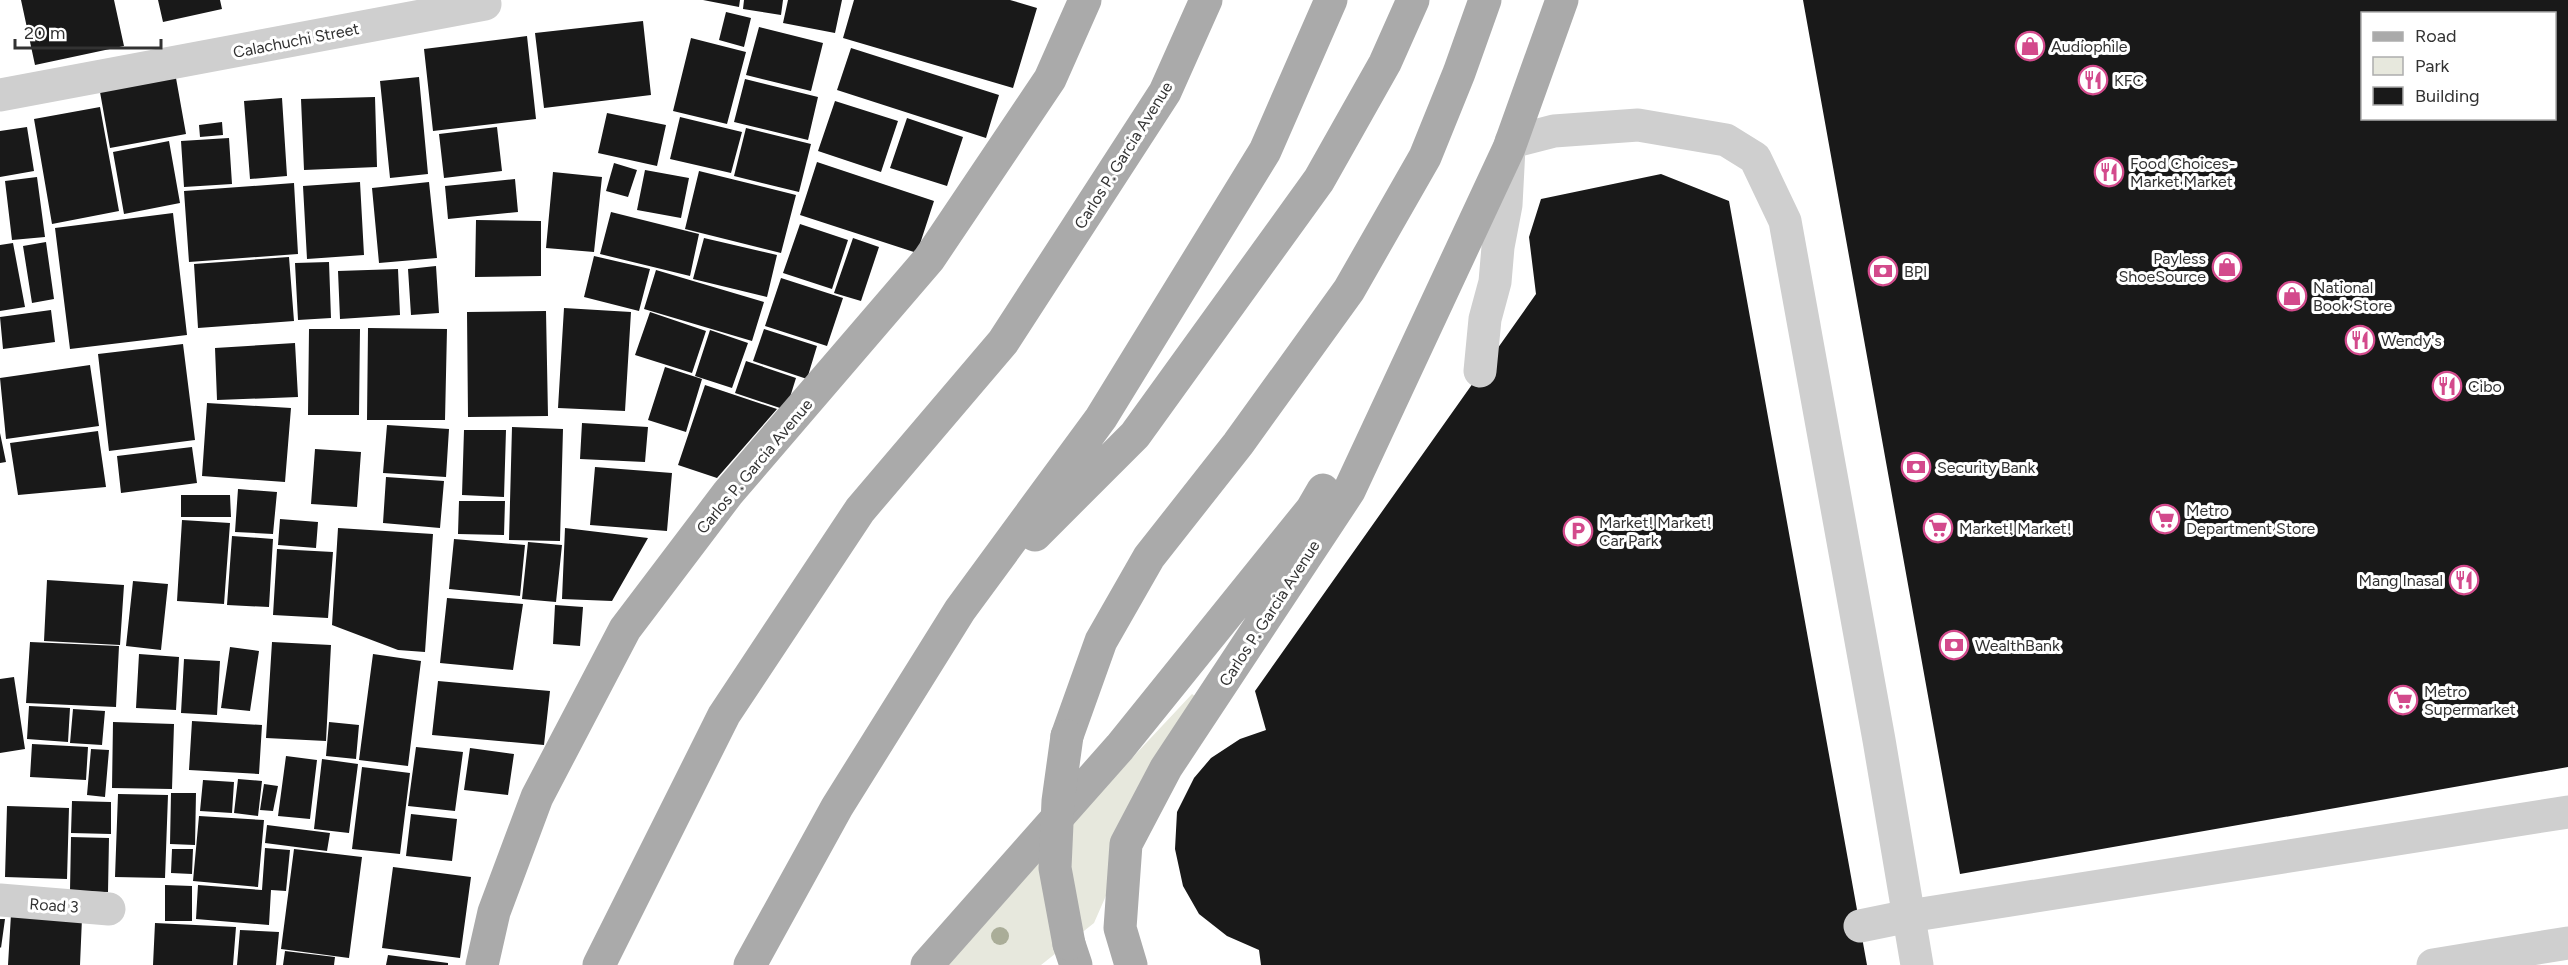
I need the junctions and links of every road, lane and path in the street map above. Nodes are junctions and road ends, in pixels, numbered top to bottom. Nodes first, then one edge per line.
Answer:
1 (1085, 0) edge
2 (1206, 0) edge
3 (1331, 0) edge
4 (1413, 0) edge
5 (1485, 0) edge
6 (1562, 0) edge
7 (485, 4) dead end
8 (0, 95) edge
9 (1510, 145) junction
10 (1440, 294) junction
11 (1480, 371) dead end
12 (960, 610) junction
13 (2568, 812) edge
14 (0, 900) edge
15 (109, 909) dead end
16 (1909, 916) junction
17 (1860, 926) dead end
18 (2568, 943) edge
19 (1073, 955) edge
20 (482, 965) edge
21 (599, 965) edge
22 (750, 965) edge
23 (927, 965) edge
24 (1131, 965) edge
25 (1917, 965) edge
26 (2433, 965) edge

1 - 20 main road, Carlos P. Garcia Avenue
2 - 21 main road, Carlos P. Garcia Avenue
3 - 12 main road
4 - 12 main road
5 - 19 main road, bridge
6 - 9 main road, Carlos P. Garcia Avenue
7 - 8 street, Calachuchi Street
9 - 10 main road, Carlos P. Garcia Avenue
9 - 11 street
9 - 16 street
10 - 23 main road
10 - 24 main road, Carlos P. Garcia Avenue
12 - 22 main road
13 - 16 street
14 - 15 street, Road 3
16 - 17 street
16 - 25 street
18 - 26 street

